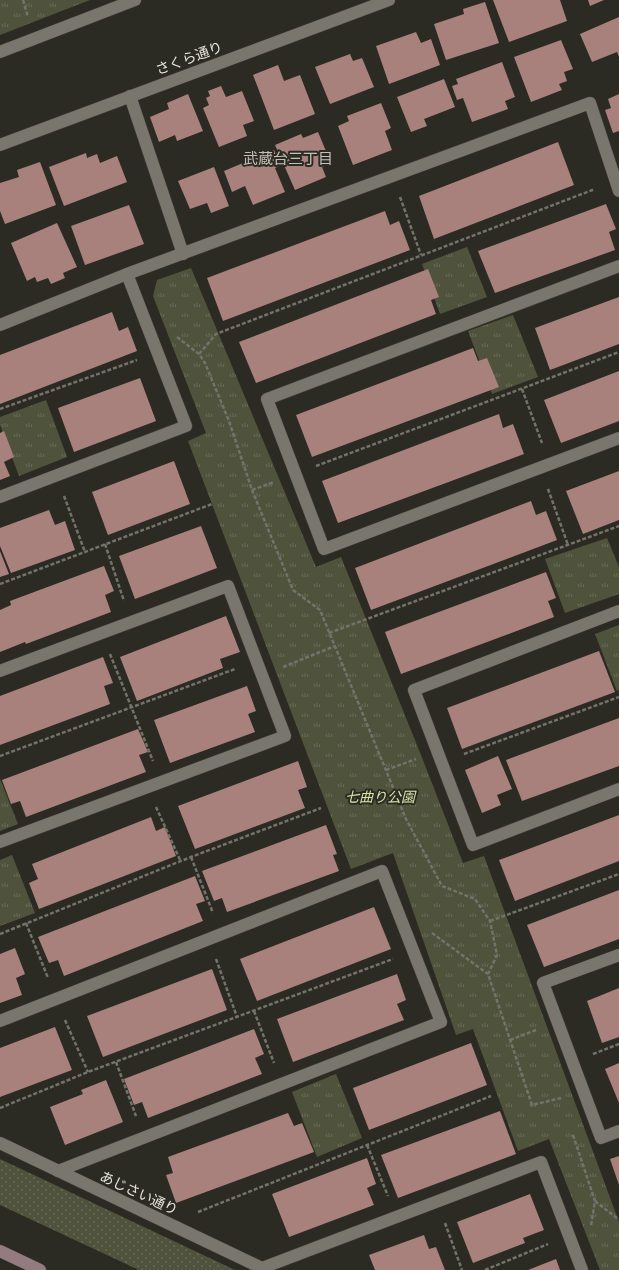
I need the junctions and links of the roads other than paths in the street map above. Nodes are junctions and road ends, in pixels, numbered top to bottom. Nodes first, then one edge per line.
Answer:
1 (135, 0) edge
2 (389, 0) edge
3 (0, 52) edge
4 (130, 96) junction
5 (0, 145) edge
6 (617, 186) edge
7 (183, 254) junction
8 (619, 266) edge
9 (127, 274) junction
10 (0, 325) edge
11 (619, 438) edge
12 (0, 497) edge
13 (619, 611) edge
14 (0, 671) edge
15 (619, 789) edge
16 (0, 842) edge
17 (619, 955) edge
18 (0, 1021) edge
19 (619, 1131) edge
20 (0, 1144) edge
21 (58, 1171) junction
22 (0, 1251) edge
23 (264, 1269) edge
24 (40, 1270) edge
25 (582, 1270) edge

1 - 3 street
2 - 4 street, さくら通り
4 - 5 street, さくら通り
4 - 7 street
6 - 7 street
7 - 9 street
8 - 11 street
9 - 10 street
9 - 12 street
13 - 15 street
14 - 16 street
17 - 19 street
18 - 21 street
20 - 21 street, あじさい通り
21 - 23 street, あじさい通り
22 - 24 street
23 - 25 street

